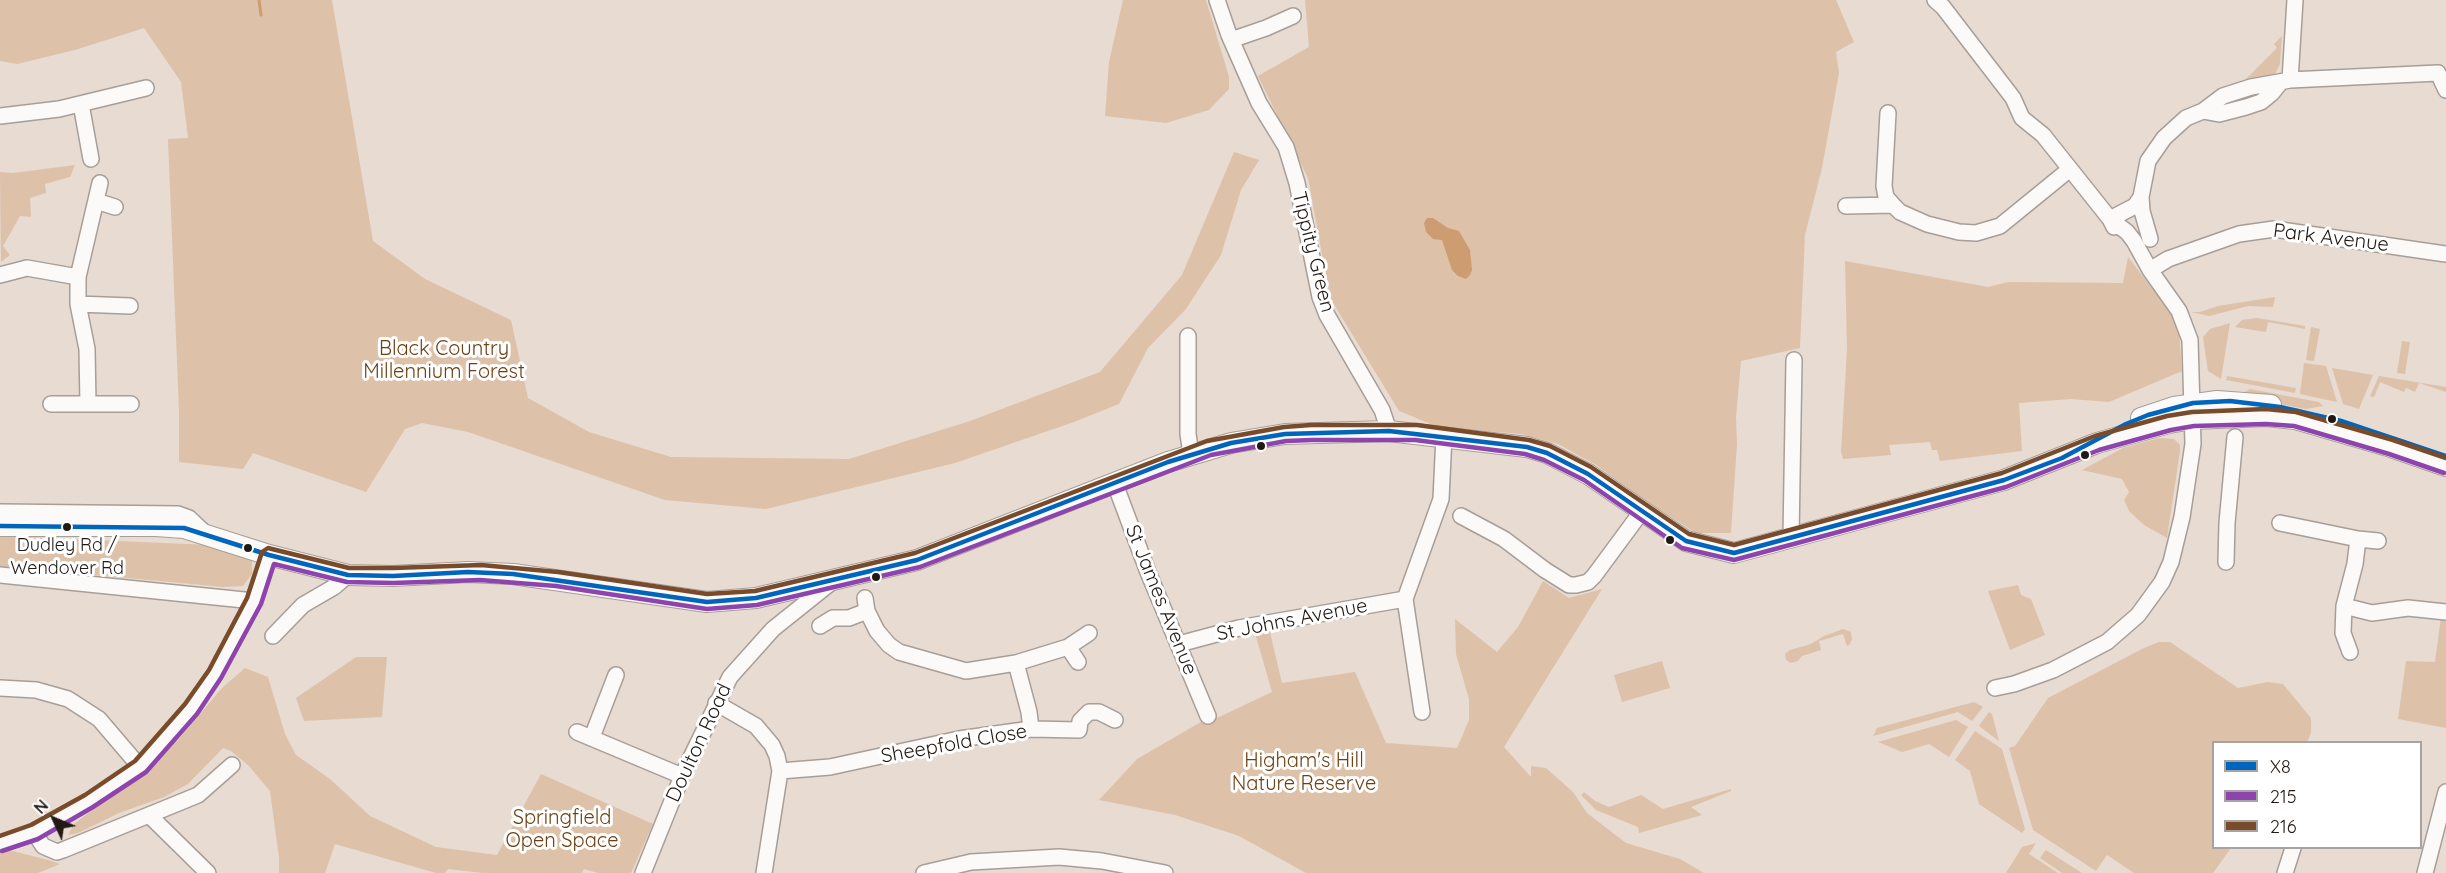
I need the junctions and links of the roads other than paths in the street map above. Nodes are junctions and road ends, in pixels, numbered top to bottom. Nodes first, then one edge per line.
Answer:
1 (1216, 0) edge
2 (2295, 0) edge
3 (1943, 2) edge
4 (1293, 16) dead end
5 (1231, 40) junction
6 (2444, 81) edge
7 (2285, 82) junction
8 (146, 88) dead end
9 (81, 105) junction
10 (1888, 113) dead end
11 (0, 116) edge
12 (91, 159) dead end
13 (2070, 169) junction
14 (100, 183) dead end
15 (2141, 197) junction
16 (96, 201) junction
17 (1846, 206) dead end
18 (1893, 206) junction
19 (115, 207) dead end
20 (2110, 219) junction
21 (2150, 239) dead end
22 (2446, 254) edge
23 (2150, 270) junction
24 (0, 275) edge
25 (78, 277) junction
26 (78, 304) junction
27 (130, 306) dead end
28 (1188, 336) dead end
29 (1789, 369) dead end
30 (51, 404) dead end
31 (88, 404) junction
32 (131, 404) dead end
33 (2193, 411) junction
34 (1389, 431) junction
35 (1444, 436) junction
36 (2235, 437) dead end
37 (1191, 454) junction
38 (2446, 456) edge
39 (2446, 466) edge
40 (1115, 484) junction
41 (1642, 511) junction
42 (0, 512) edge
43 (1461, 516) dead end
44 (2280, 523) dead end
45 (0, 526) edge
46 (206, 534) junction
47 (1791, 537) junction
48 (2358, 539) junction
49 (2378, 541) dead end
50 (269, 555) junction
51 (2226, 562) dead end
52 (0, 574) edge
53 (348, 575) junction
54 (833, 581) junction
55 (1405, 598) junction
56 (254, 601) junction
57 (2344, 606) junction
58 (2446, 612) edge
59 (820, 626) dead end
60 (1089, 633) dead end
61 (273, 636) dead end
62 (1179, 644) junction
63 (1068, 647) junction
64 (2350, 652) dead end
65 (1078, 662) dead end
66 (1016, 663) junction
67 (616, 675) dead end
68 (0, 688) edge
69 (1995, 688) dead end
70 (716, 703) junction
71 (1422, 712) dead end
72 (1208, 716) dead end
73 (1115, 720) dead end
74 (1031, 729) junction
75 (232, 765) dead end
76 (140, 767) junction
77 (780, 771) junction
78 (682, 776) junction
79 (2446, 792) edge
80 (2444, 809) edge
81 (150, 816) junction
82 (34, 832) junction
83 (0, 844) edge
84 (2293, 849) edge
85 (208, 873) edge
86 (643, 873) edge
87 (764, 873) edge
88 (924, 873) edge
89 (1165, 873) edge
90 (2284, 873) edge
91 (2425, 873) edge

1 - 5 street, Tippity Green
2 - 7 street
3 - 13 street
4 - 5 street
5 - 34 street, Tippity Green
6 - 7 street
7 - 15 street
8 - 9 street
9 - 11 street
9 - 12 street
10 - 18 street
13 - 18 street
13 - 20 street
14 - 16 street
15 - 20 street
15 - 21 street
16 - 19 street
16 - 25 street
17 - 18 street
20 - 23 street
22 - 23 street, Park Avenue
23 - 33 street
24 - 25 street
25 - 26 street
26 - 27 street
26 - 31 street
28 - 37 street
29 - 47 street
30 - 31 street
31 - 32 street
33 - 38 main road
33 - 39 main road
33 - 47 main road
33 - 69 street
34 - 35 main road
34 - 37 main road
35 - 41 main road
35 - 55 street
36 - 51 street
37 - 40 main road
40 - 54 main road
40 - 62 street, St James Avenue
41 - 43 street
41 - 47 main road
42 - 46 street
44 - 48 street
45 - 46 main road
46 - 50 main road
48 - 49 street
48 - 57 street
50 - 53 main road
50 - 56 street
52 - 56 street
53 - 54 main road
53 - 61 street
54 - 70 street, Doulton Road
55 - 62 street, St Johns Avenue
55 - 71 street
56 - 76 street
57 - 58 street
57 - 64 street
59 - 66 street
60 - 63 street
62 - 72 street, St James Avenue
63 - 65 street
63 - 66 street
66 - 74 street
67 - 78 street
68 - 76 street
70 - 77 street
70 - 78 street, Doulton Road
73 - 74 street, Sheepfold Close
74 - 77 street, Sheepfold Close
75 - 81 street
76 - 82 street
77 - 87 street
78 - 86 street, Doulton Road
79 - 80 street
80 - 91 street
81 - 82 street
81 - 85 street
82 - 83 street
84 - 90 street
88 - 89 street

